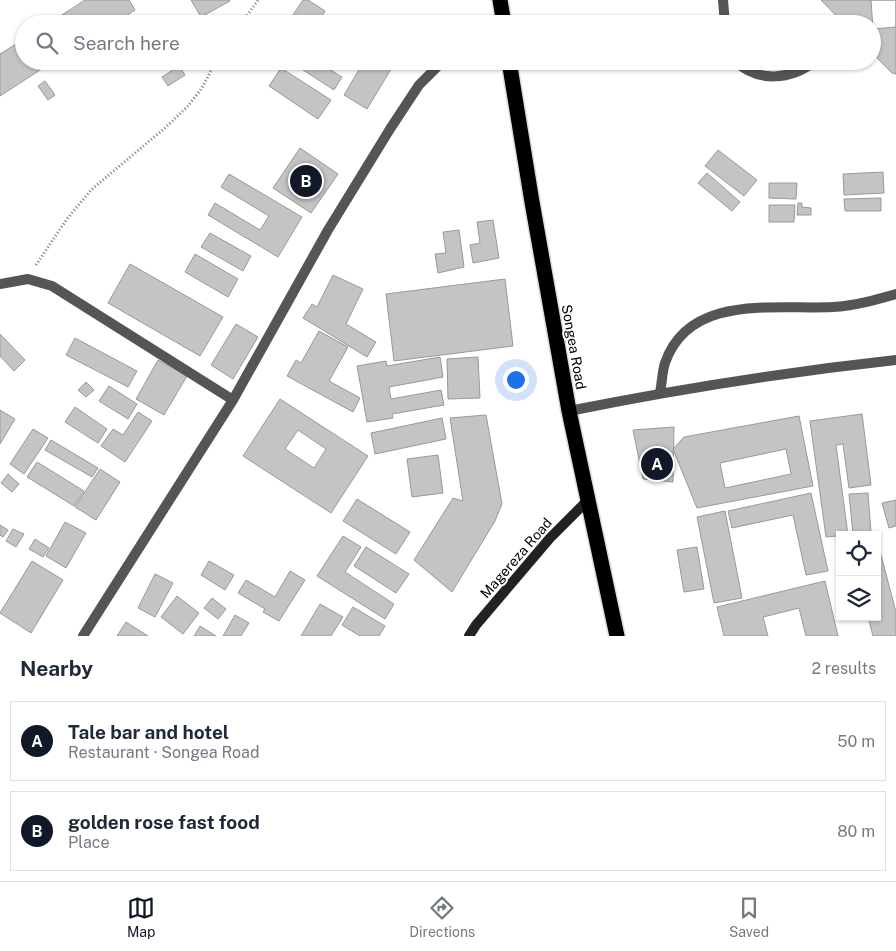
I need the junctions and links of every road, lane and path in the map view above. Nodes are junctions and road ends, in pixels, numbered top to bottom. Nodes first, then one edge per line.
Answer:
1 (258, 0) edge
2 (500, 0) edge
3 (722, 0) edge
4 (247, 15) edge
5 (502, 15) edge
6 (724, 15) edge
7 (211, 70) edge
8 (434, 70) edge
9 (510, 70) edge
10 (744, 70) edge
11 (804, 70) edge
12 (28, 279) junction
13 (0, 284) edge
14 (896, 294) edge
15 (896, 360) edge
16 (660, 393) junction
17 (233, 400) junction
18 (569, 411) junction
19 (587, 501) junction
20 (83, 636) edge
21 (469, 636) edge
22 (616, 636) edge

1 - 4 path
2 - 5 highway
3 - 6 street
7 - 12 path
8 - 17 street
9 - 18 highway, Songea Road
10 - 11 street
12 - 13 street
12 - 17 street
14 - 16 street
15 - 16 street
16 - 18 street
17 - 20 street
18 - 19 highway, Songea Road
19 - 21 street, Magereza Road
19 - 22 highway, Songea Road

